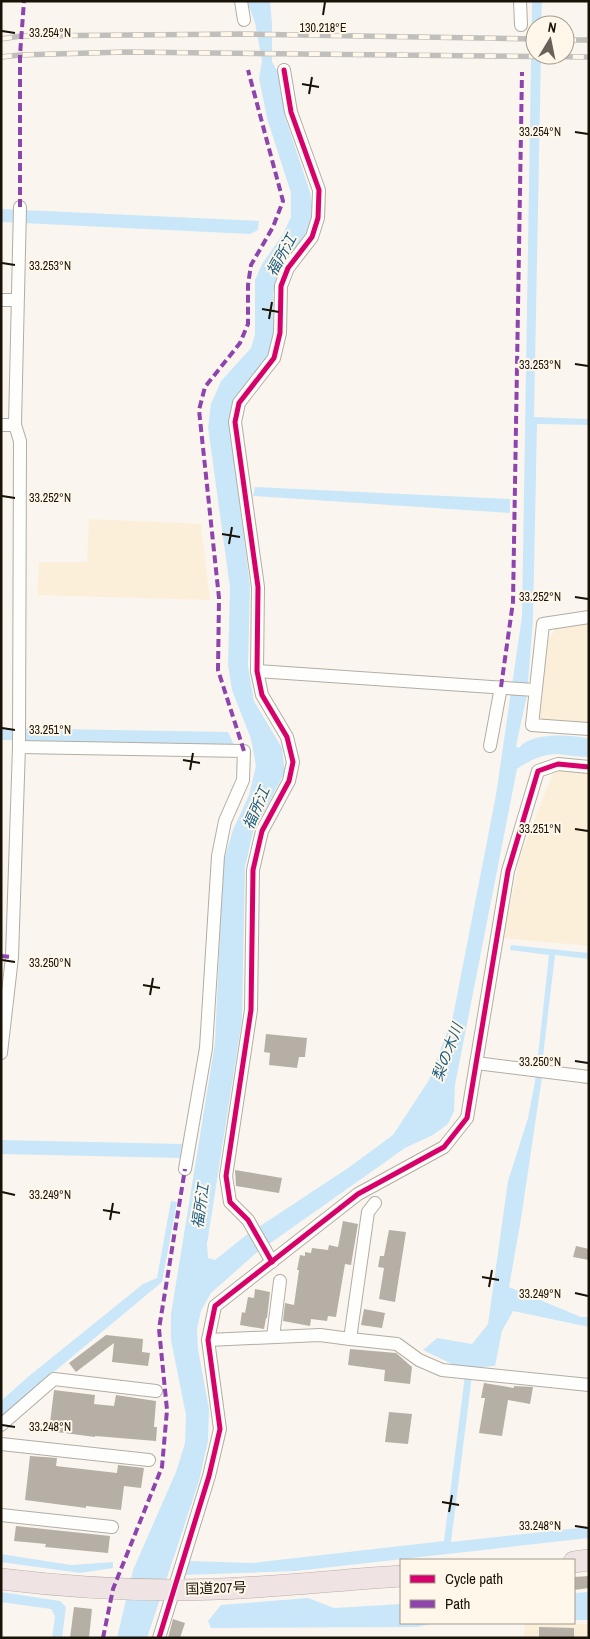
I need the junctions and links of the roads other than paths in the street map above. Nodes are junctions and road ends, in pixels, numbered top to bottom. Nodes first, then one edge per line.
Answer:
1 (241, 1) edge
2 (520, 1) edge
3 (244, 20) dead end
4 (521, 25) dead end
5 (284, 70) dead end
6 (20, 207) dead end
7 (1, 300) edge
8 (17, 300) junction
9 (1, 425) edge
10 (15, 425) junction
11 (589, 617) edge
12 (257, 671) junction
13 (501, 687) junction
14 (535, 690) junction
15 (589, 729) edge
16 (490, 746) dead end
17 (19, 747) junction
18 (588, 765) edge
19 (1, 1053) edge
20 (476, 1063) junction
21 (589, 1077) edge
22 (185, 1169) dead end
23 (375, 1203) dead end
24 (272, 1262) junction
25 (280, 1281) dead end
26 (274, 1337) junction
27 (350, 1339) junction
28 (208, 1340) junction
29 (589, 1386) edge
30 (156, 1391) dead end
31 (1, 1425) edge
32 (1, 1444) edge
33 (148, 1460) dead end
34 (1, 1515) edge
35 (112, 1527) dead end
36 (589, 1560) edge
37 (575, 1562) edge
38 (400, 1576) edge
39 (1, 1579) edge
40 (174, 1590) junction
41 (159, 1638) edge

1 - 3 street
2 - 4 street
5 - 12 street
6 - 8 street
7 - 8 street
8 - 10 street
9 - 10 street
10 - 17 street
11 - 14 street
12 - 13 street
12 - 24 street
13 - 14 street
13 - 16 street
14 - 15 street
17 - 19 street
17 - 22 street
18 - 20 street
20 - 21 street
20 - 24 street
23 - 27 street
24 - 28 street
25 - 26 street
26 - 27 street
26 - 28 street
27 - 29 street
28 - 40 street
30 - 31 street
32 - 33 street
34 - 35 street
36 - 37 highway
38 - 40 highway, 国道207号
39 - 40 highway, 国道207号
40 - 41 street

